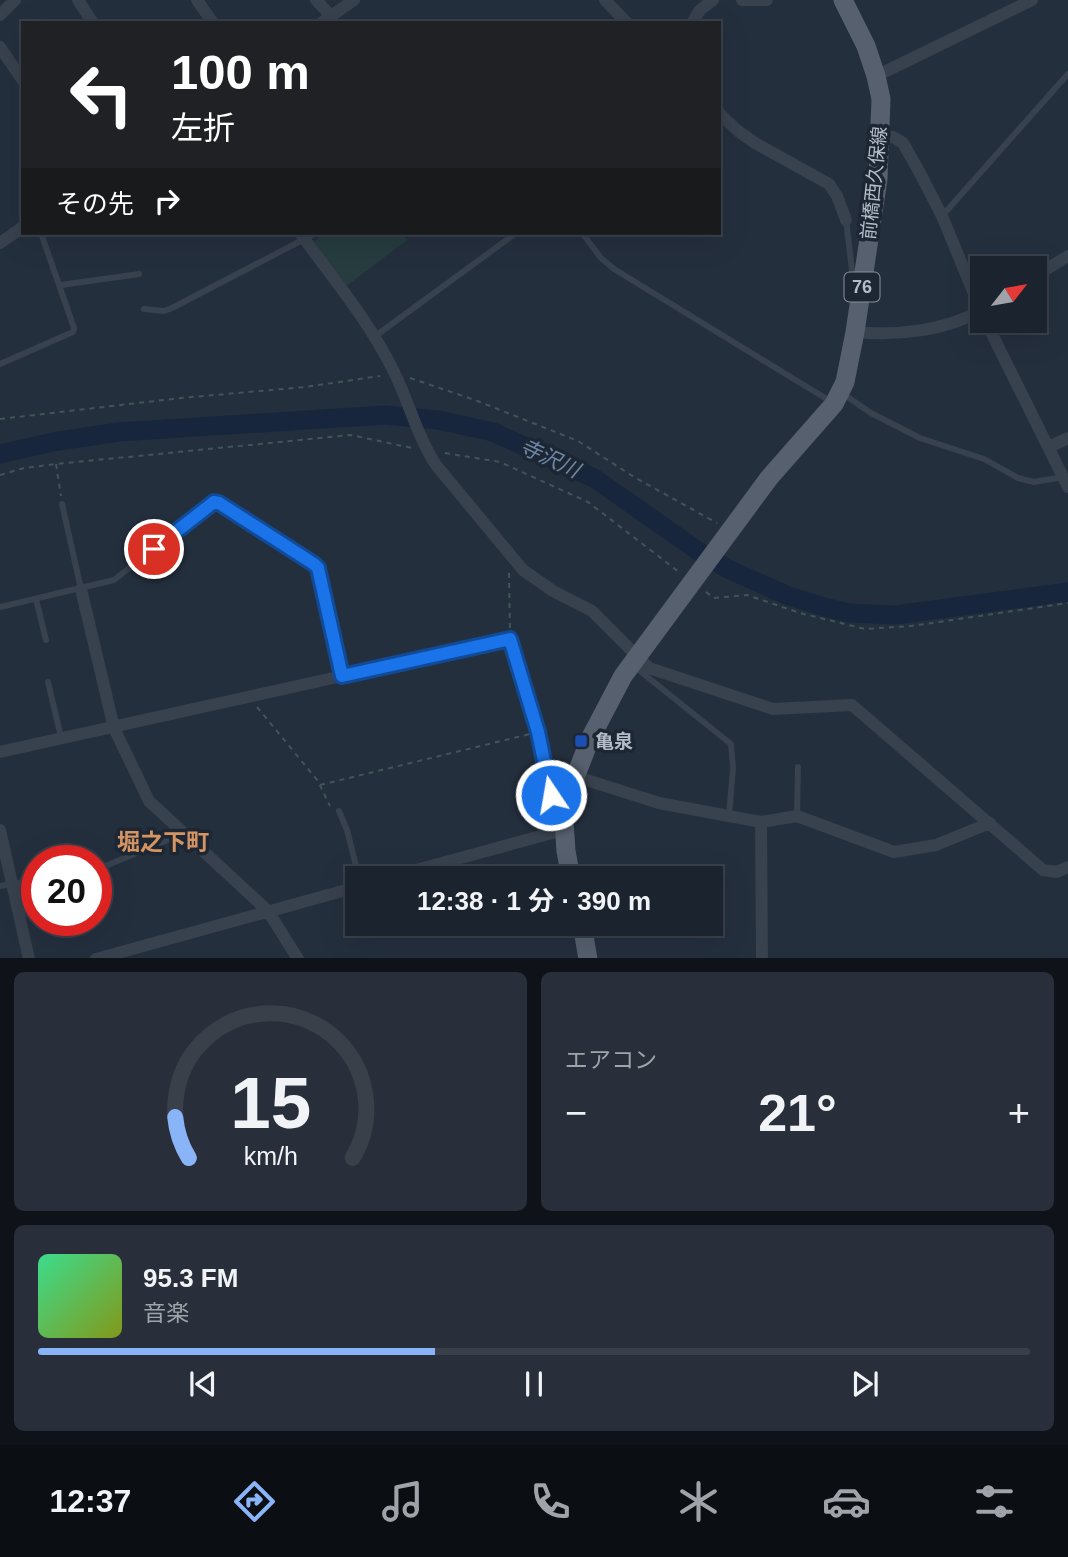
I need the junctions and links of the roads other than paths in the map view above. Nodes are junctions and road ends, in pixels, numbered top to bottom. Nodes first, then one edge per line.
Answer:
1 (15, 0) edge
2 (78, 0) edge
3 (197, 0) edge
4 (316, 0) edge
5 (354, 0) edge
6 (605, 0) edge
7 (713, 0) edge
8 (742, 0) edge
9 (767, 0) edge
10 (844, 0) edge
11 (1032, 0) edge
12 (0, 15) edge
13 (326, 19) edge
14 (92, 21) edge
15 (212, 21) edge
16 (625, 21) edge
17 (693, 21) edge
18 (0, 47) edge
19 (1068, 74) edge
20 (876, 76) junction
21 (21, 78) edge
22 (721, 115) edge
23 (880, 138) junction
24 (942, 216) junction
25 (846, 220) joint
26 (21, 228) edge
27 (42, 235) edge
28 (513, 235) edge
29 (584, 235) edge
30 (302, 236) edge
31 (0, 243) edge
32 (1068, 256) edge
33 (1047, 269) edge
34 (139, 274) dead end
35 (970, 284) edge
36 (61, 285) junction
37 (860, 298) junction
38 (144, 309) dead end
39 (970, 316) edge
40 (855, 332) junction
41 (992, 333) edge
42 (374, 337) junction
43 (0, 364) edge
44 (838, 398) junction
45 (1068, 438) edge
46 (1049, 447) junction
47 (1066, 480) edge
48 (62, 504) road end
49 (81, 589) junction
50 (36, 599) junction
51 (0, 607) edge
52 (46, 640) dead end
53 (634, 659) junction
54 (342, 676) junction
55 (48, 682) dead end
56 (114, 728) junction
57 (62, 739) junction
58 (0, 752) edge
59 (798, 767) dead end
60 (574, 776) junction
61 (563, 807) junction
62 (339, 811) dead end
63 (729, 816) junction
64 (797, 816) junction
65 (761, 822) junction
66 (990, 823) junction
67 (0, 830) edge
68 (563, 830) junction
69 (180, 831) junction
70 (112, 863) edge
71 (356, 866) edge
72 (431, 866) edge
73 (569, 866) edge
74 (1068, 867) edge
75 (6, 885) edge
76 (345, 890) edge
77 (268, 911) junction
78 (584, 936) edge
79 (29, 958) edge
80 (96, 958) edge
81 (298, 958) edge
82 (588, 958) edge
83 (762, 958) edge

1 - 12 street
2 - 14 street
3 - 15 street
4 - 13 street
5 - 13 street
6 - 16 street
7 - 17 street
8 - 9 street
10 - 20 main road, 前橋西久保線 / 76
11 - 20 street
18 - 21 street
19 - 24 lane
20 - 23 main road, 前橋西久保線 / 76
22 - 25 street
23 - 24 street
23 - 37 main road, 前橋西久保線 / 76
24 - 35 street
25 - 37 lane
26 - 31 street
27 - 36 lane
28 - 42 lane
29 - 44 lane
30 - 38 lane
30 - 42 street
32 - 33 street
34 - 36 lane
36 - 43 lane
37 - 40 main road, 前橋西久保線 / 76
39 - 40 street
40 - 44 main road, 前橋西久保線 / 76
41 - 46 street
42 - 53 street
44 - 47 lane
44 - 53 main road, 前橋西久保線 / 76
45 - 46 street
46 - 47 street
48 - 49 lane
49 - 50 lane
49 - 54 lane
49 - 56 street
50 - 51 lane
50 - 52 lane
53 - 60 main road, 76
53 - 63 lane
53 - 66 street
54 - 56 street
54 - 61 lane
55 - 57 lane
56 - 57 street
56 - 69 street
57 - 58 street
59 - 64 lane
60 - 61 main road, 76
60 - 63 street
61 - 68 main road, 76
62 - 71 lane
63 - 65 street
64 - 65 street
64 - 66 street
65 - 83 street
66 - 74 street
67 - 75 street
68 - 72 street
68 - 73 main road, 76
69 - 70 lane
69 - 77 street
75 - 79 street
76 - 77 street
77 - 80 street
77 - 81 street
78 - 82 main road

